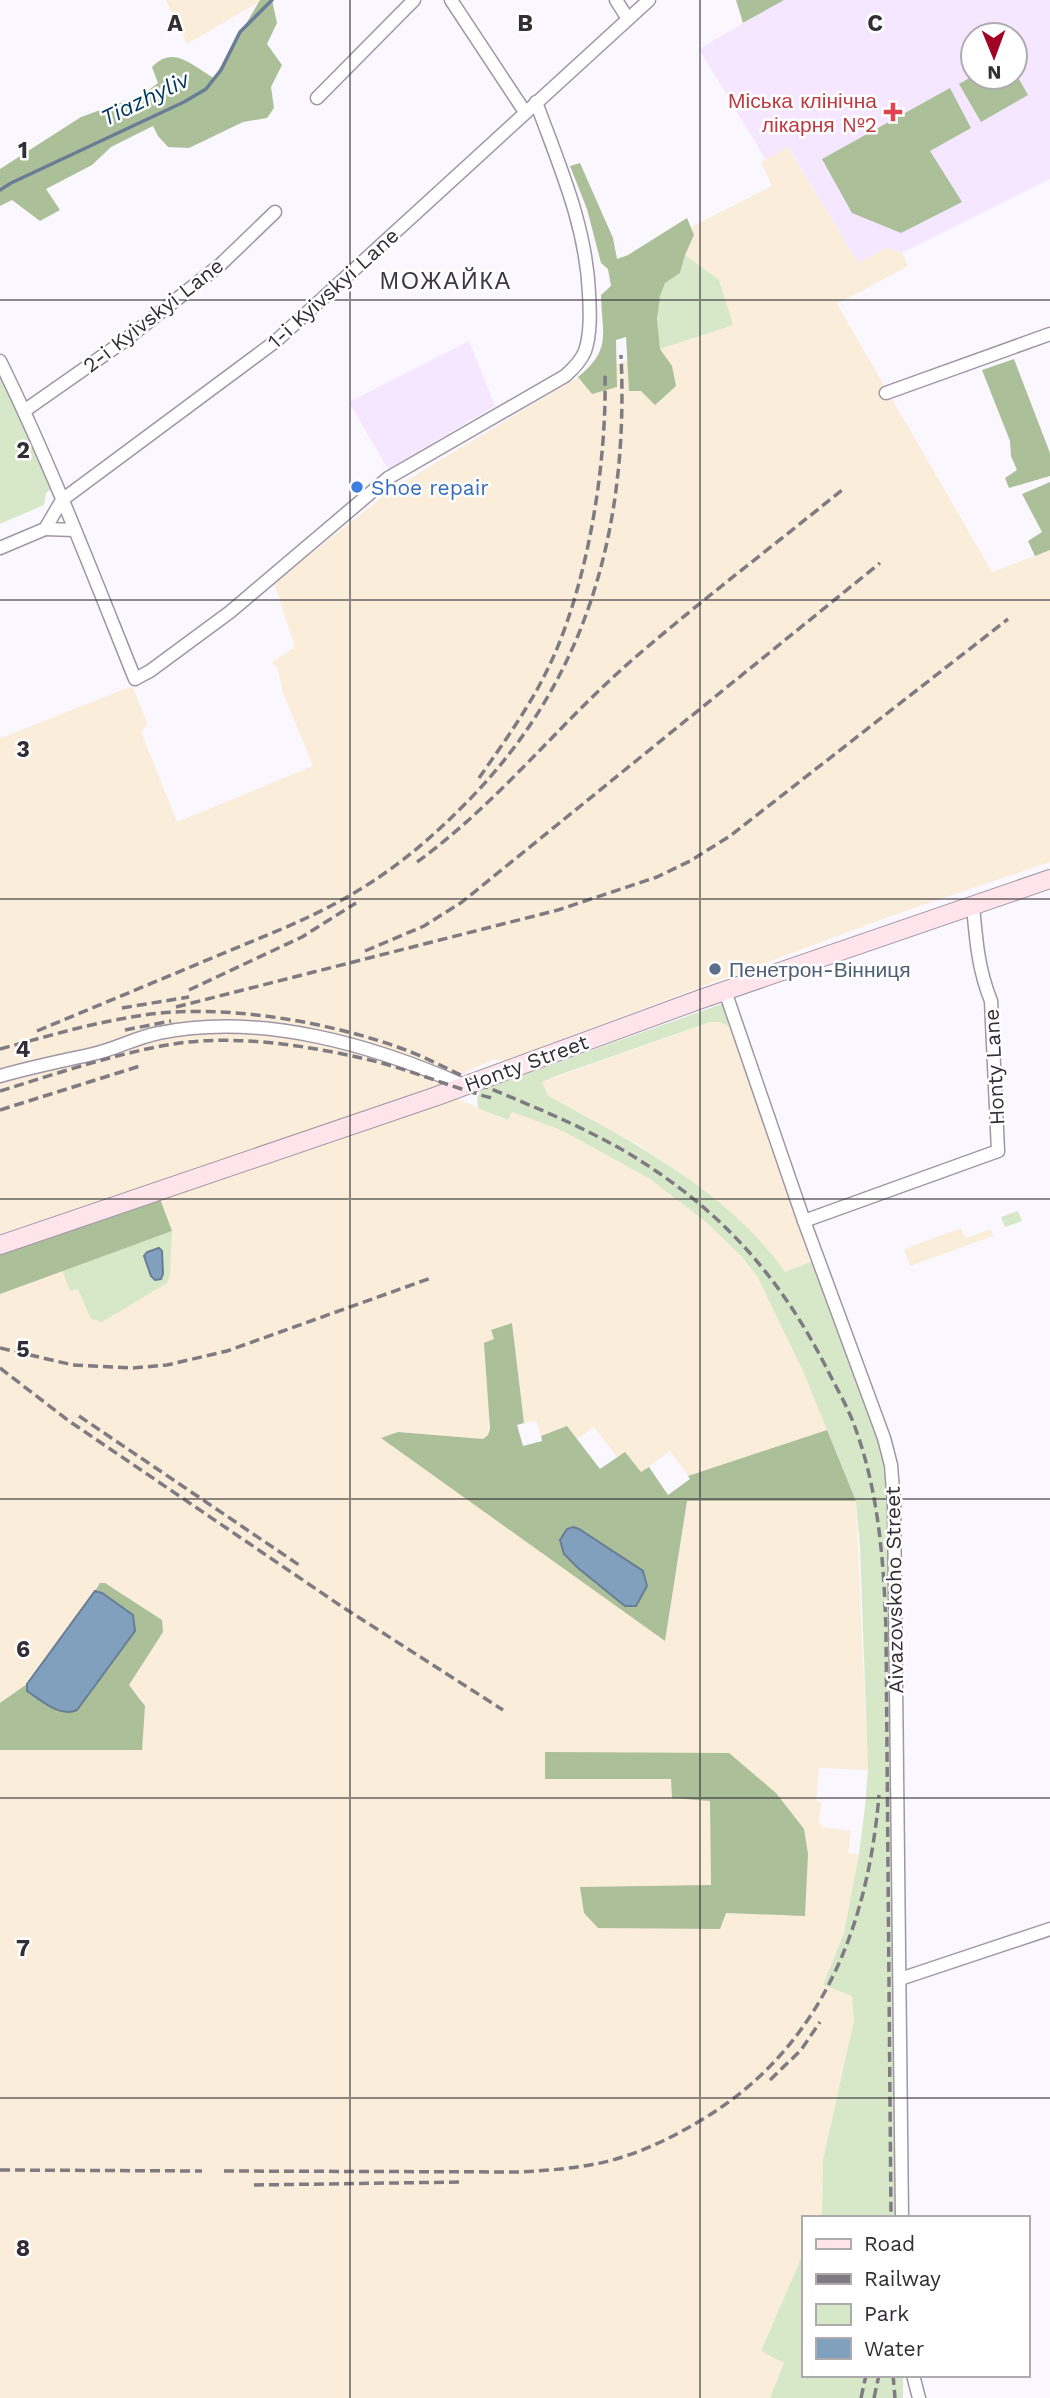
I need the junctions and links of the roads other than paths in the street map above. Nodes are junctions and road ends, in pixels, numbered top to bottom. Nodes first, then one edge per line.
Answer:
1 (414, 0) edge
2 (451, 0) edge
3 (616, 0) edge
4 (649, 0) edge
5 (628, 19) junction
6 (317, 98) dead end
7 (536, 102) junction
8 (526, 112) junction
9 (275, 212) dead end
10 (1050, 334) edge
11 (0, 361) edge
12 (886, 393) dead end
13 (24, 411) junction
14 (62, 500) junction
15 (45, 529) junction
16 (75, 530) junction
17 (0, 548) edge
18 (1050, 879) edge
19 (973, 906) junction
20 (725, 991) junction
21 (0, 1076) edge
22 (465, 1086) junction
23 (804, 1221) junction
24 (0, 1245) edge
25 (1050, 1928) edge
26 (900, 1979) junction
27 (902, 2216) edge
28 (914, 2377) edge
29 (919, 2398) edge

1 - 6 street
2 - 8 street
3 - 5 street
4 - 5 street, 1-i Kyivskyi Lane
5 - 7 street, 1-i Kyivskyi Lane
7 - 8 street, 1-i Kyivskyi Lane
7 - 16 street
8 - 14 street, 1-i Kyivskyi Lane
9 - 13 street, 2-i Kyivskyi Lane
10 - 12 street
11 - 13 street
13 - 14 street
14 - 15 street, 1-i Kyivskyi Lane
14 - 16 street
15 - 16 street
15 - 17 street
18 - 19 street, Honty Street
19 - 20 street, Honty Street
19 - 23 street, Honty Lane
20 - 22 street, Honty Street
20 - 23 street, Aivazovskoho Street
21 - 22 street
22 - 24 street, Honty Street
23 - 26 street, Aivazovskoho Street
25 - 26 street
26 - 27 street, Aivazovskoho Street
28 - 29 street

